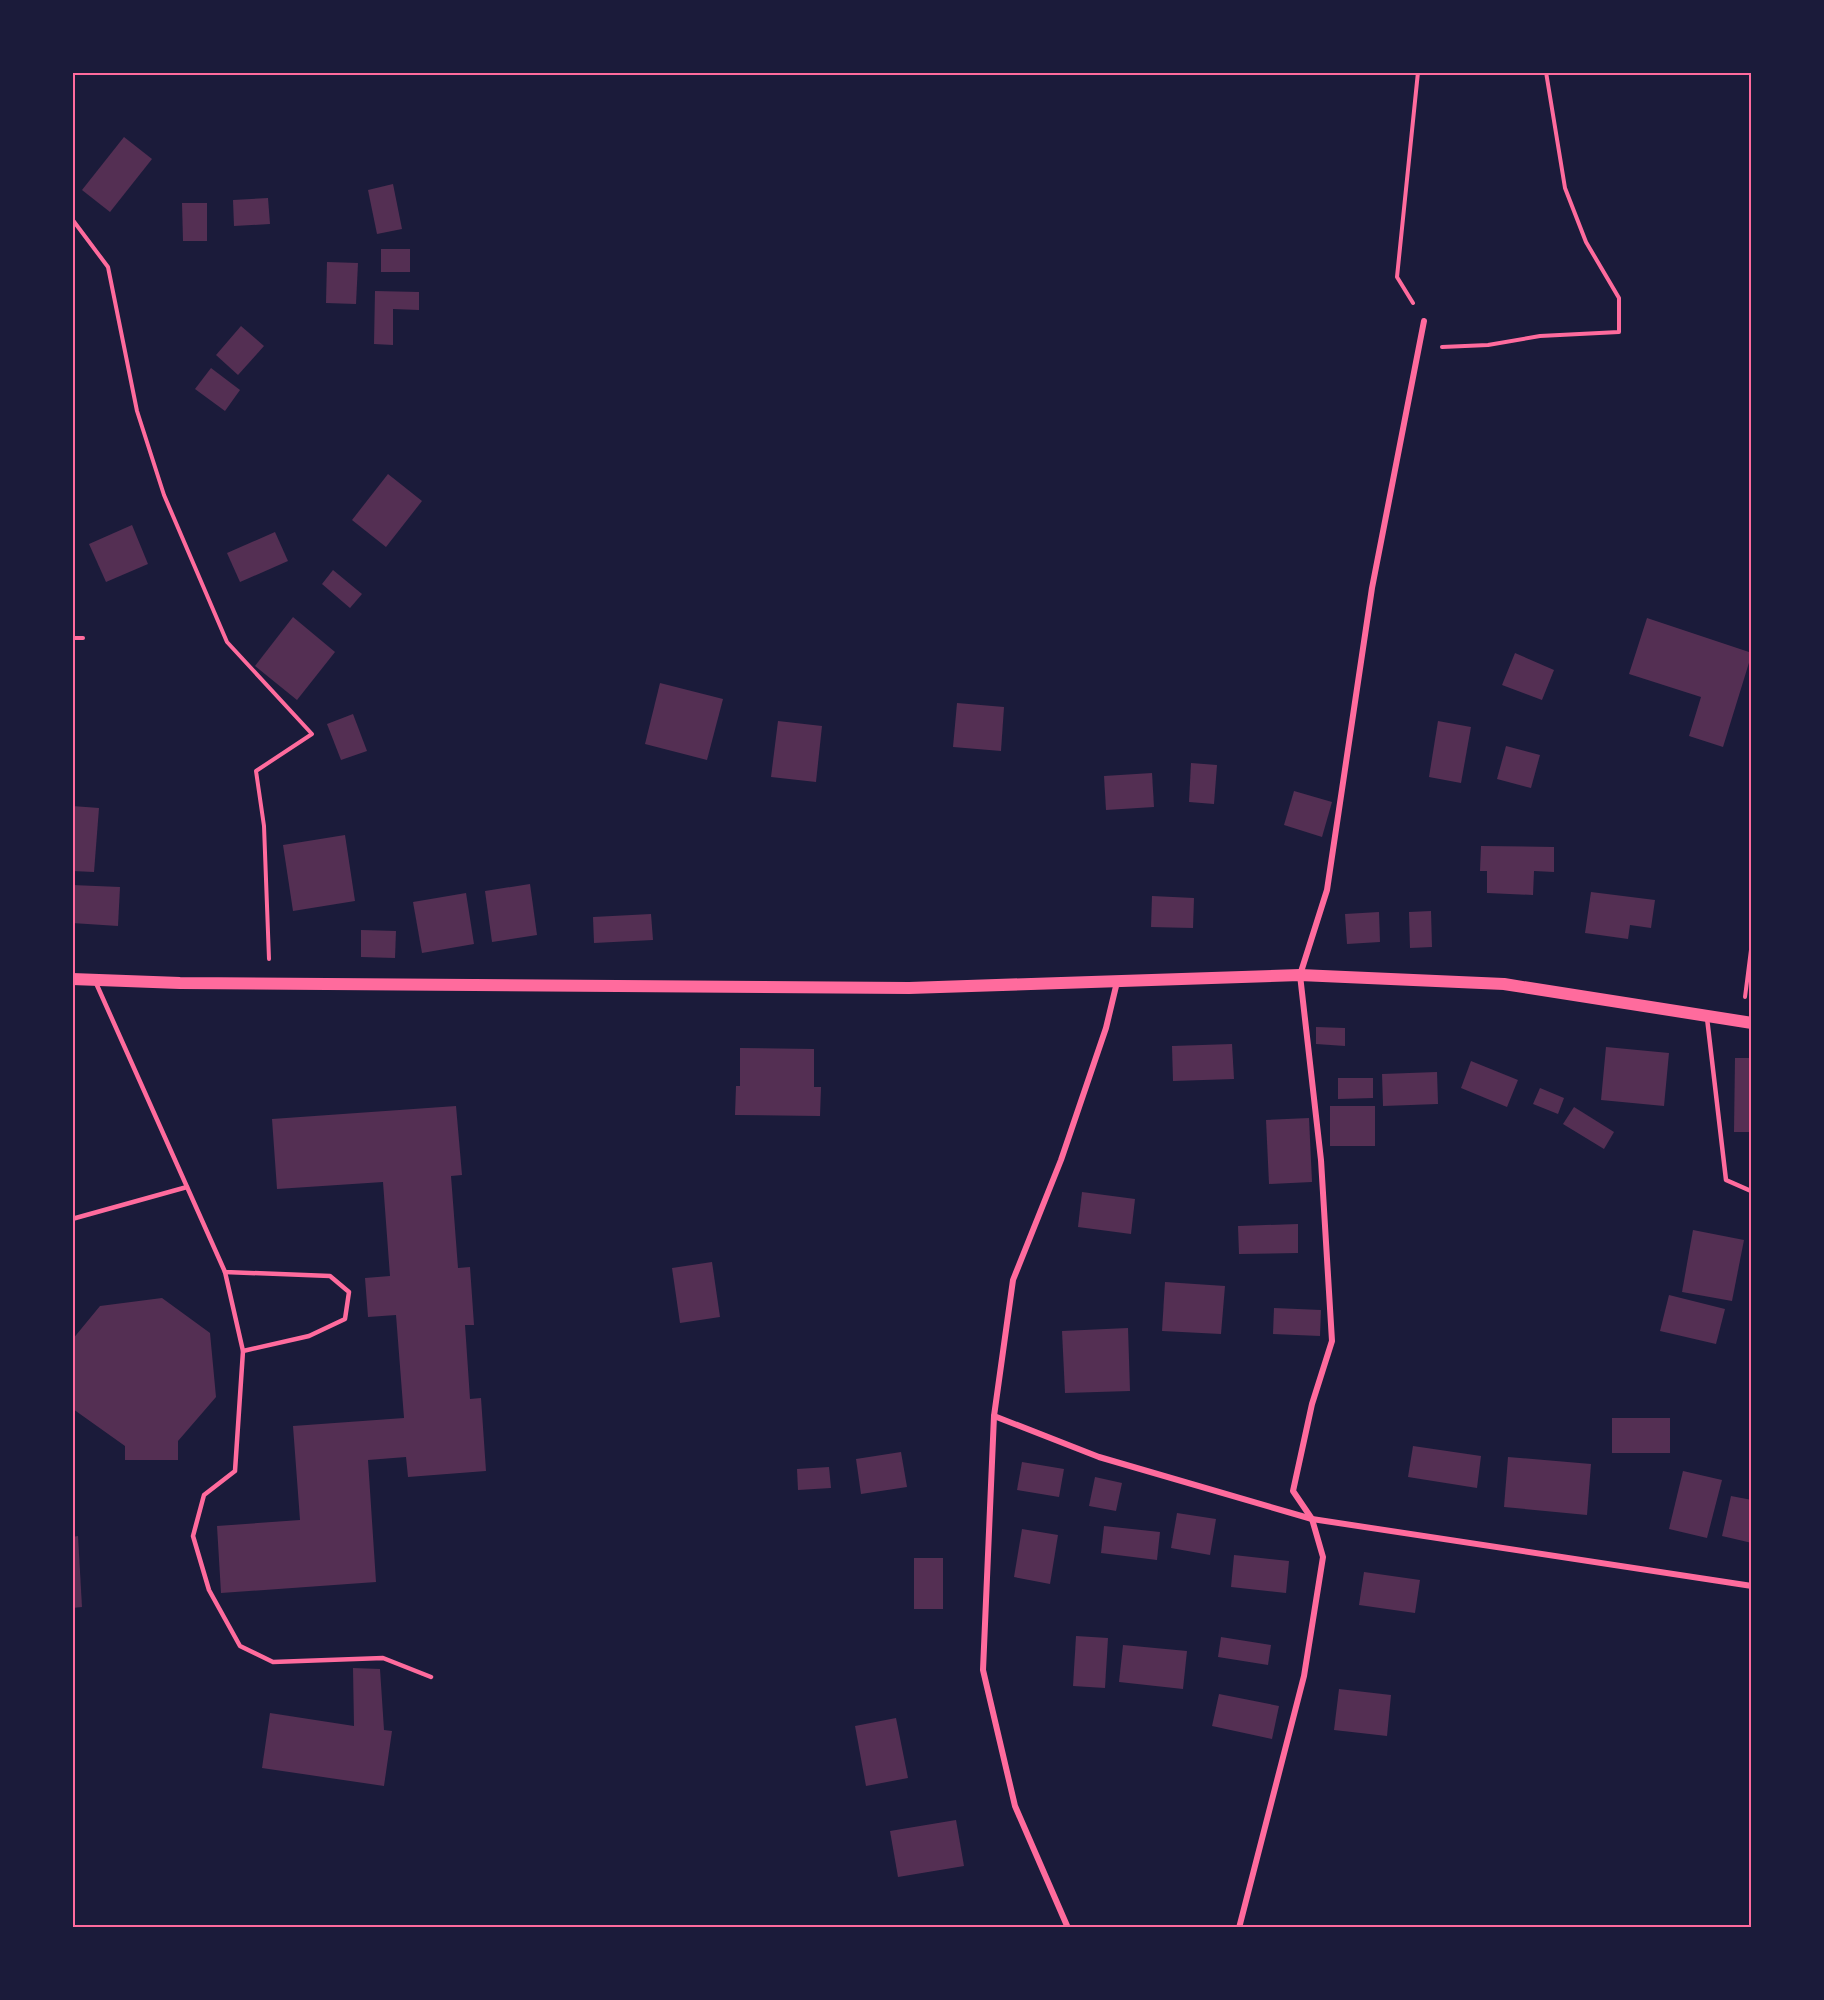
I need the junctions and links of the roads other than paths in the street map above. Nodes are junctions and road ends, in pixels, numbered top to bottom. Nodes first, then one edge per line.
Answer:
1 (1424, 321) road end
2 (1300, 975) junction
3 (72, 979) edge
4 (95, 980) junction
5 (1117, 981) junction
6 (1707, 1016) junction
7 (1747, 1022) edge
8 (188, 1186) junction
9 (1751, 1191) edge
10 (72, 1218) edge
11 (225, 1272) junction
12 (243, 1351) junction
13 (994, 1416) junction
14 (1312, 1519) junction
15 (1752, 1586) edge
16 (431, 1677) dead end
17 (1068, 1928) edge
18 (1239, 1928) edge

1 - 2 street
2 - 5 main road
2 - 6 main road
2 - 14 street
3 - 4 main road
4 - 5 main road
4 - 8 lane
5 - 13 street
6 - 7 main road
6 - 9 lane
8 - 10 lane
8 - 11 lane
11 - 12 lane
11 - 12 lane
12 - 16 lane
13 - 14 street
13 - 17 street
14 - 15 street
14 - 18 street

